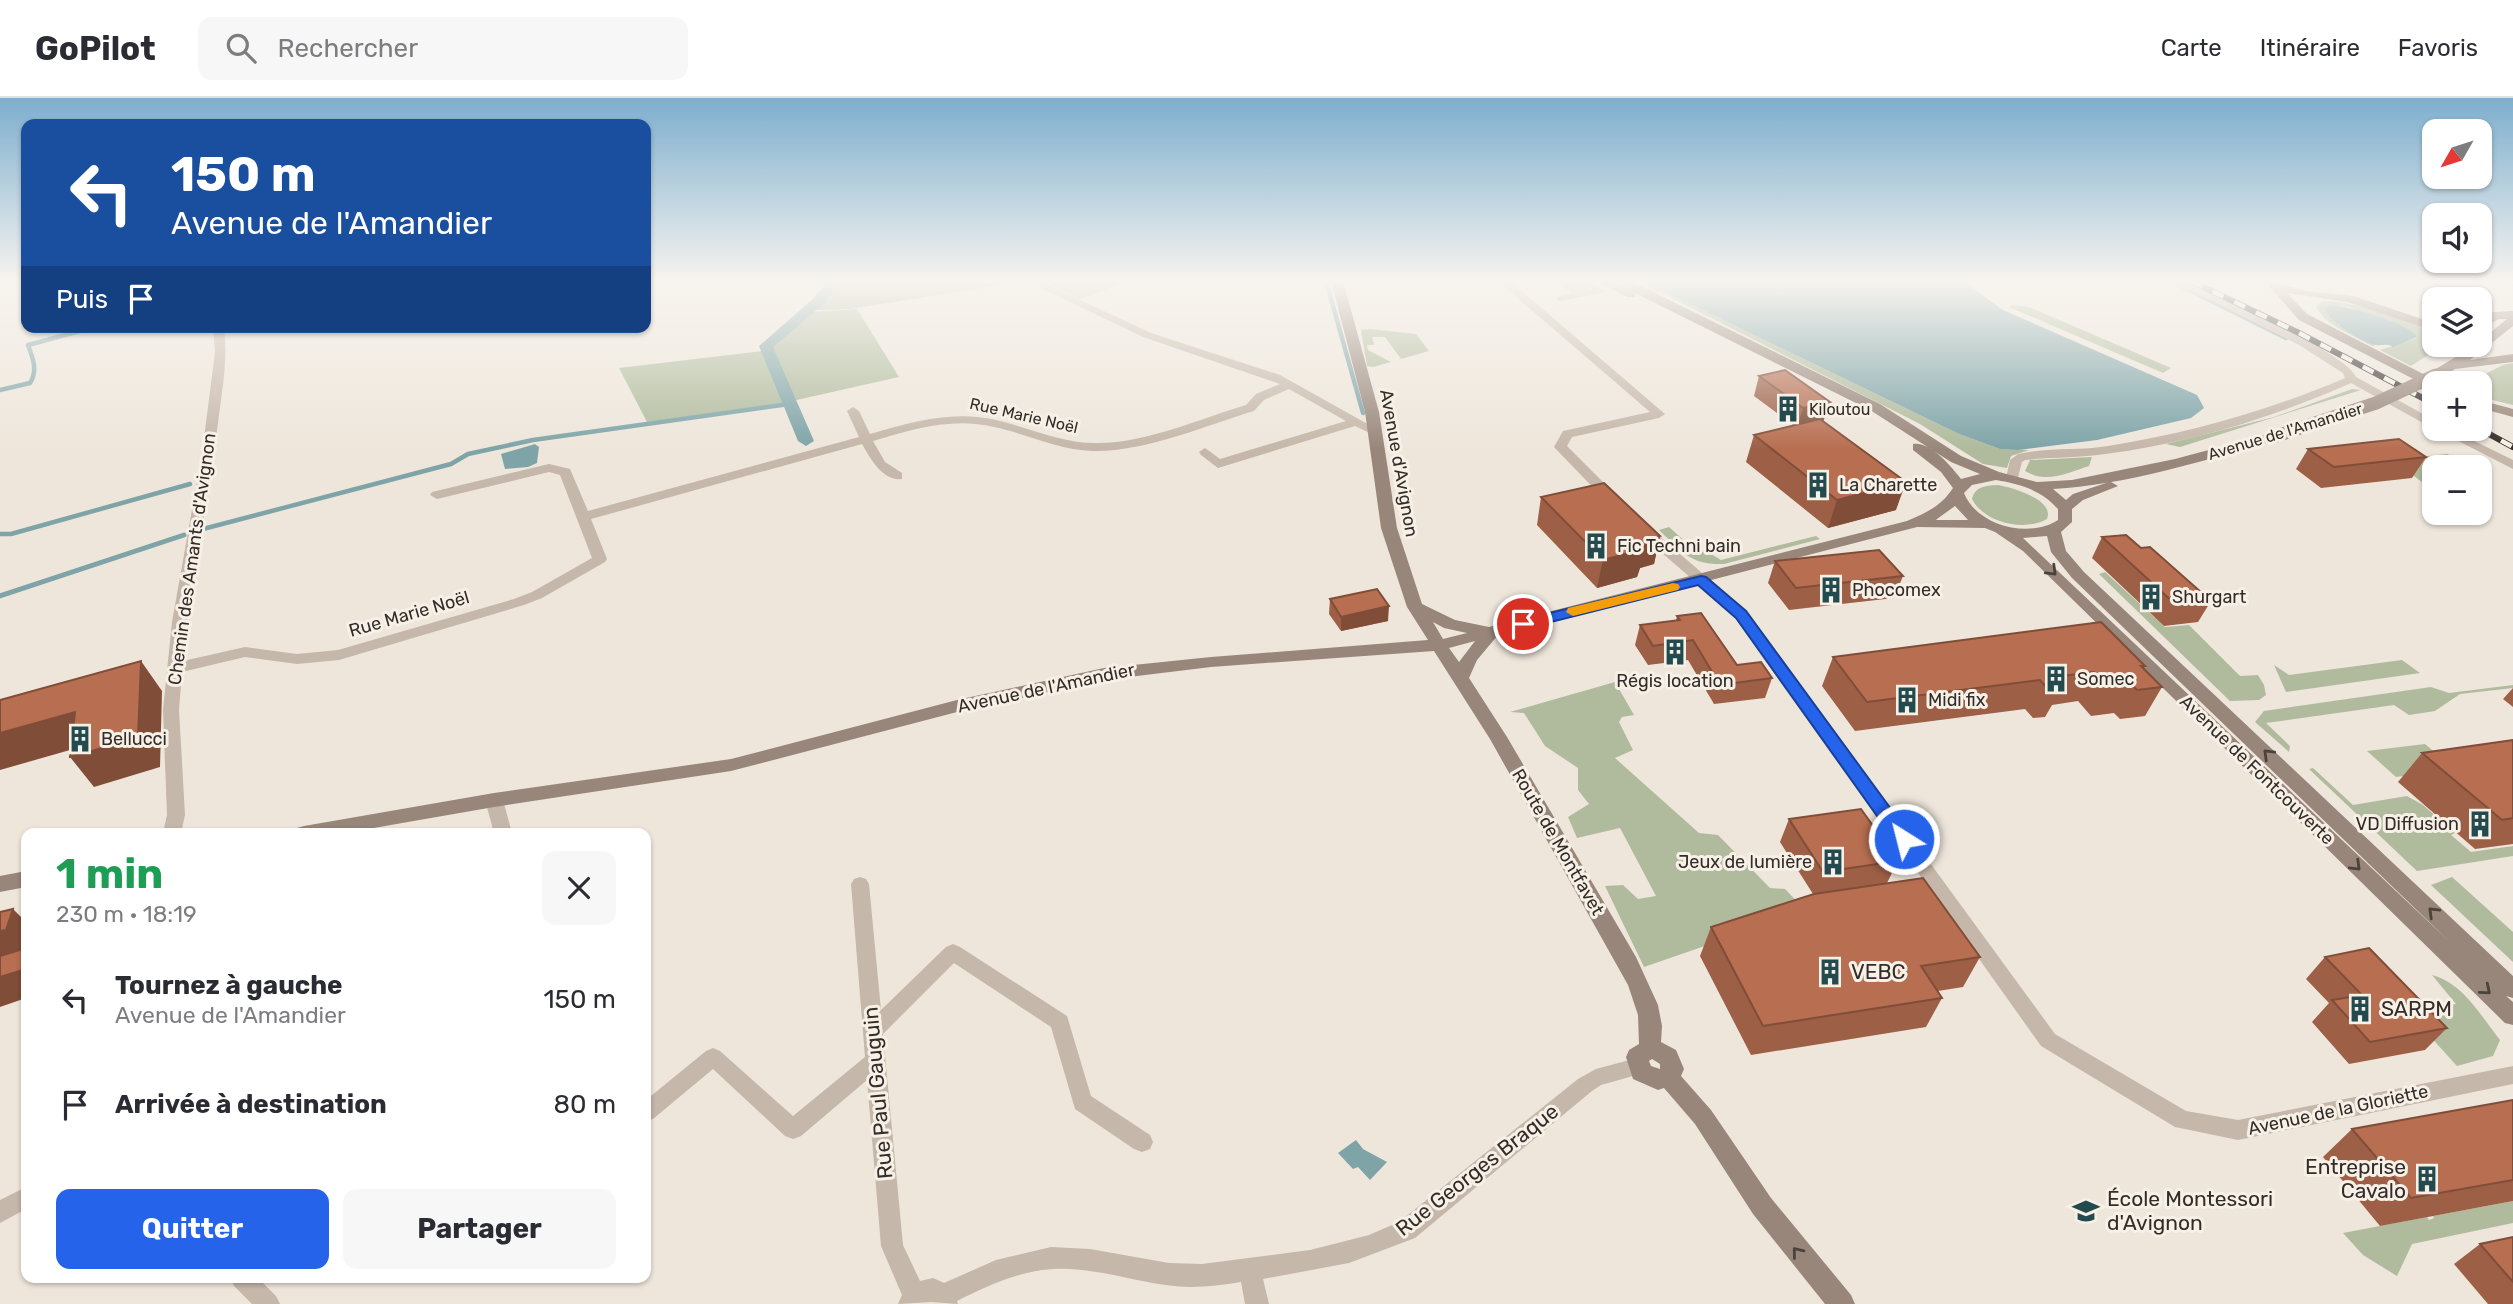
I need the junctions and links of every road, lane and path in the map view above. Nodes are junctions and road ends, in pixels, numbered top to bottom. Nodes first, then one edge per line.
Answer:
1 (219, 337) edge
2 (1155, 337) edge
3 (1353, 337) edge
4 (1569, 337) edge
5 (1714, 337) edge
6 (1734, 337) edge
7 (2291, 337) edge
8 (2343, 337) edge
9 (2501, 337) edge
10 (2453, 357) edge
11 (2513, 358) edge
12 (2455, 365) junction
13 (2422, 378) edge
14 (2351, 379) junction
15 (1290, 384) junction
16 (2492, 407) edge
17 (853, 411) dead end
18 (2513, 413) edge
19 (2422, 418) edge
20 (1355, 422) junction
21 (1374, 431) junction
22 (866, 439) junction
23 (2465, 441) edge
24 (1205, 452) dead end
25 (2177, 463) junction
26 (2513, 465) edge
27 (897, 476) dead end
28 (1996, 477) junction
29 (2012, 478) junction
30 (2035, 486) junction
31 (1959, 492) junction
32 (437, 495) dead end
33 (2065, 508) junction
34 (584, 517) junction
35 (1912, 524) junction
36 (1995, 527) junction
37 (2053, 531) junction
38 (1701, 580) junction
39 (1415, 607) junction
40 (1492, 632) junction
41 (1439, 645) junction
42 (176, 668) junction
43 (1461, 678) junction
44 (494, 800) junction
45 (173, 828) edge
46 (333, 828) edge
47 (502, 828) edge
48 (21, 880) edge
49 (0, 884) edge
50 (860, 884) dead end
51 (2513, 989) edge
52 (2513, 1016) edge
53 (873, 1031) junction
54 (1643, 1058) junction
55 (876, 1060) junction
56 (2513, 1075) edge
57 (651, 1108) edge
58 (1142, 1142) dead end
59 (21, 1200) edge
60 (0, 1212) edge
61 (1250, 1269) junction
62 (247, 1283) edge
63 (913, 1300) edge
64 (944, 1300) edge
65 (268, 1304) edge
66 (1257, 1304) edge
67 (1842, 1304) edge

1 - 42 street, Chemin des Amants d'Avignon
2 - 15 street
3 - 21 main road, Avenue d'Avignon
4 - 38 street, Avenue de la Gloriette
5 - 31 main road, Avenue de Fontcouverte
6 - 28 main road
7 - 14 street
8 - 13 main road
9 - 12 main road, Avenue de l'Amandier
10 - 12 main road
11 - 12 main road
12 - 25 main road, Avenue de l'Amandier, bridge
14 - 19 street
14 - 29 street
15 - 20 street
15 - 22 street, Rue Marie Noël
16 - 18 main road
17 - 22 street
20 - 21 street
20 - 24 street
21 - 39 main road, Avenue d'Avignon
22 - 27 street
22 - 34 street, Rue Marie Noël
23 - 26 street
25 - 30 main road, Avenue de l'Amandier
25 - 33 main road
28 - 29 main road
28 - 31 main road, Avenue de l'Amandier
29 - 30 main road
30 - 33 main road
31 - 35 main road, Avenue de l'Amandier
31 - 36 main road, Avenue de Fontcouverte
32 - 34 street, Rue Marie Noël
33 - 37 main road
34 - 42 street, Rue Marie Noël
35 - 36 main road, Avenue de l'Amandier
35 - 38 main road, Avenue de l'Amandier
36 - 37 main road, Avenue de l'Amandier
36 -> 52 main road, Avenue de Fontcouverte
51 -> 37 main road, Avenue de Fontcouverte
38 - 40 main road, Avenue de l'Amandier
38 - 56 street, Avenue de la Gloriette
39 - 40 main road
39 - 41 main road, Avenue d'Avignon
40 - 41 main road, Avenue de l'Amandier
40 - 43 main road
41 - 43 main road, Route de Montfavet
41 - 44 main road, Avenue de l'Amandier
42 - 45 street, Chemin des Amants d'Avignon
43 - 54 main road, Route de Montfavet
44 - 46 main road, Avenue de l'Amandier
44 - 47 street
48 - 49 main road
50 - 53 street, Rue Paul Gauguin
53 - 55 street, Rue Paul Gauguin
53 - 58 street
54 - 61 street, Rue Georges Braque
67 -> 54 main road
55 - 57 street
55 - 63 street, Rue Paul Gauguin
59 - 60 street
61 - 64 street, Rue Georges Braque
61 - 66 street
62 - 65 street
63 - 64 street

